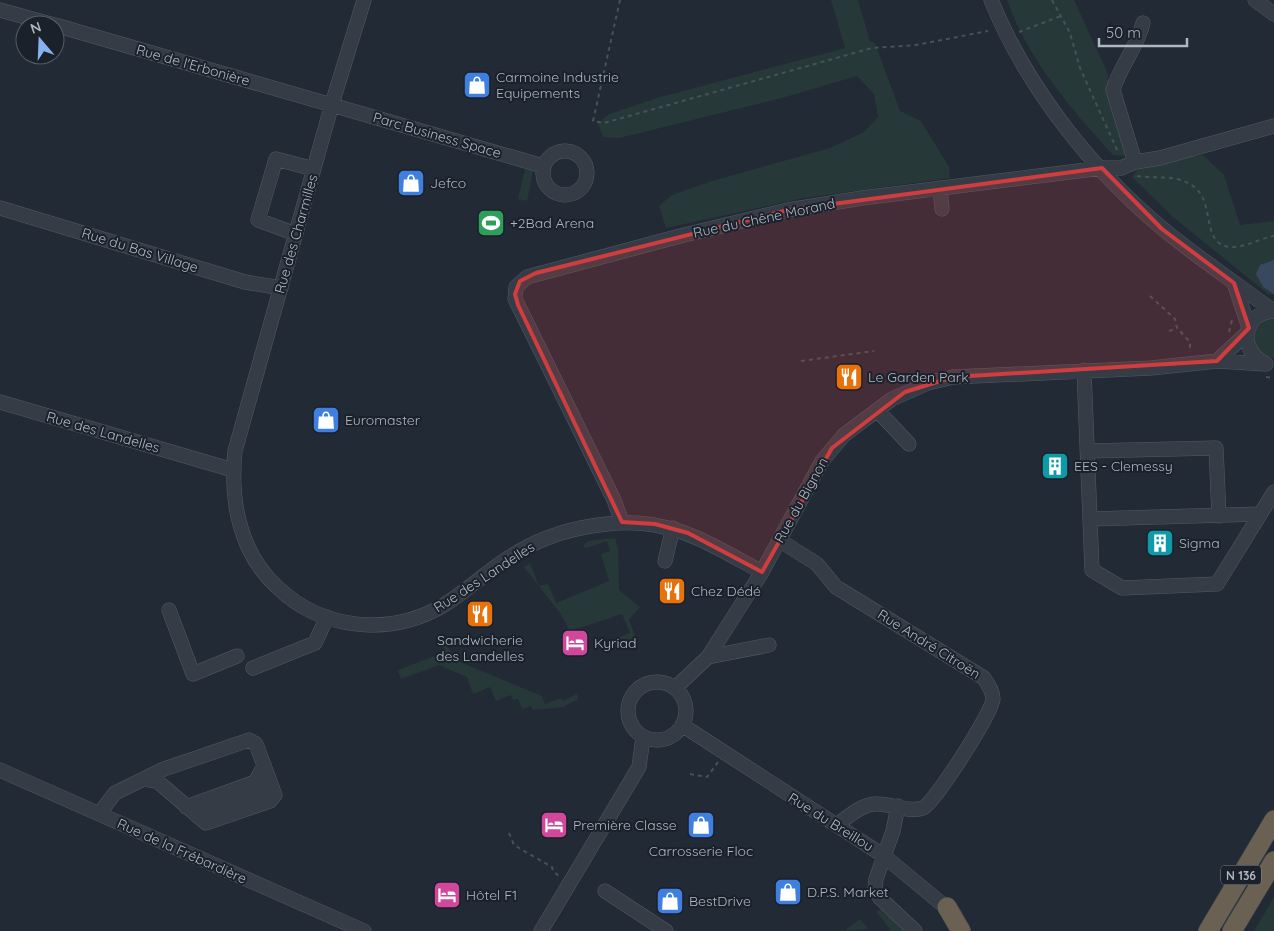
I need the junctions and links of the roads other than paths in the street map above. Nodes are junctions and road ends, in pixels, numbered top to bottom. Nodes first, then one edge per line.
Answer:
1 (364, 0) edge
2 (990, 0) edge
3 (1255, 0) edge
4 (0, 10) edge
5 (1274, 14) edge
6 (18, 15) edge
7 (1143, 23) dead end
8 (65, 28) edge
9 (332, 104) junction
10 (1274, 126) edge
11 (543, 166) dead end
12 (1102, 168) junction
13 (1133, 168) junction
14 (314, 169) junction
15 (940, 188) junction
16 (0, 208) edge
17 (942, 209) dead end
18 (296, 234) junction
19 (1234, 283) junction
20 (281, 288) junction
21 (1273, 311) edge
22 (1248, 330) junction
23 (1217, 361) junction
24 (1270, 365) edge
25 (1084, 370) junction
26 (0, 402) edge
27 (877, 410) junction
28 (909, 444) dead end
29 (1087, 451) junction
30 (233, 470) junction
31 (1274, 492) edge
32 (1260, 514) junction
33 (1219, 516) junction
34 (1090, 519) junction
35 (622, 522) junction
36 (673, 528) junction
37 (779, 540) junction
38 (665, 561) dead end
39 (762, 572) junction
40 (169, 610) dead end
41 (327, 617) junction
42 (769, 645) dead end
43 (237, 656) dead end
44 (708, 658) junction
45 (253, 668) dead end
46 (675, 688) junction
47 (682, 725) junction
48 (643, 737) junction
49 (264, 766) junction
50 (0, 770) edge
51 (143, 779) junction
52 (898, 806) junction
53 (191, 811) junction
54 (99, 814) junction
55 (1274, 820) edge
56 (838, 824) junction
57 (884, 856) junction
58 (1274, 861) edge
59 (605, 891) dead end
60 (947, 907) junction
61 (364, 931) edge
62 (541, 931) edge
63 (666, 931) edge
64 (915, 931) edge
65 (961, 931) edge
66 (970, 931) edge
67 (1208, 931) edge
68 (1232, 931) edge

1 - 9 street, Rue des Charmilles
2 - 12 street
3 - 5 street
4 - 6 street, Rue de l'Erbonière
7 - 13 street
8 - 9 street, Rue de l'Erbonière
9 - 11 street, Parc Business Space
9 - 14 street, Rue des Charmilles
10 - 13 street, Rue du Chêne Morand
12 - 13 street, Rue du Chêne Morand
12 - 15 street, Rue du Chêne Morand
12 - 19 street
14 - 18 street, Rue des Charmilles
14 - 18 street
15 - 17 street
15 - 35 street, Rue du Chêne Morand
16 - 20 street, Rue du Bas Village
18 - 20 street, Rue des Charmilles
19 - 21 street
19 - 22 street
20 - 30 street, Rue des Charmilles
21 - 22 street
22 - 23 street
22 - 24 street
23 - 24 street, Rue du Bignon
23 - 25 street, Rue du Bignon
25 - 27 street, Rue du Bignon
25 - 29 street
26 - 30 street, Rue des Landelles
27 - 28 street
27 - 37 street, Rue du Bignon
29 - 33 street
29 - 34 street
30 - 41 street, Rue des Landelles
31 - 32 street
32 - 33 street
32 - 34 street
33 - 34 street
35 - 36 street, Rue des Landelles
35 - 41 street, Rue des Landelles
36 - 38 street
36 - 39 street, Rue des Landelles
37 - 39 street, Rue du Bignon
37 - 52 street, Rue André Citroën
39 - 44 street, Rue du Bignon
40 - 43 street
41 - 45 street
42 - 44 street
44 - 46 street, Rue du Bignon
46 - 47 street
46 - 48 street
47 - 48 street
47 - 56 street, Rue du Breillou
48 - 62 street
49 - 51 street
49 - 53 street
49 - 53 street
50 - 54 street, Rue de la Frébardière
51 - 53 street
51 - 54 street
52 - 56 street, Rue André Citroën
52 - 57 street
54 - 61 street, Rue de la Frébardière
55 - 67 highway, N 136
56 - 57 street, Rue du Breillou
57 - 60 street, Rue du Breillou
57 - 64 street
58 - 68 highway, N 136
59 - 63 street
60 - 65 highway
60 - 66 street, Rue du Breillou

